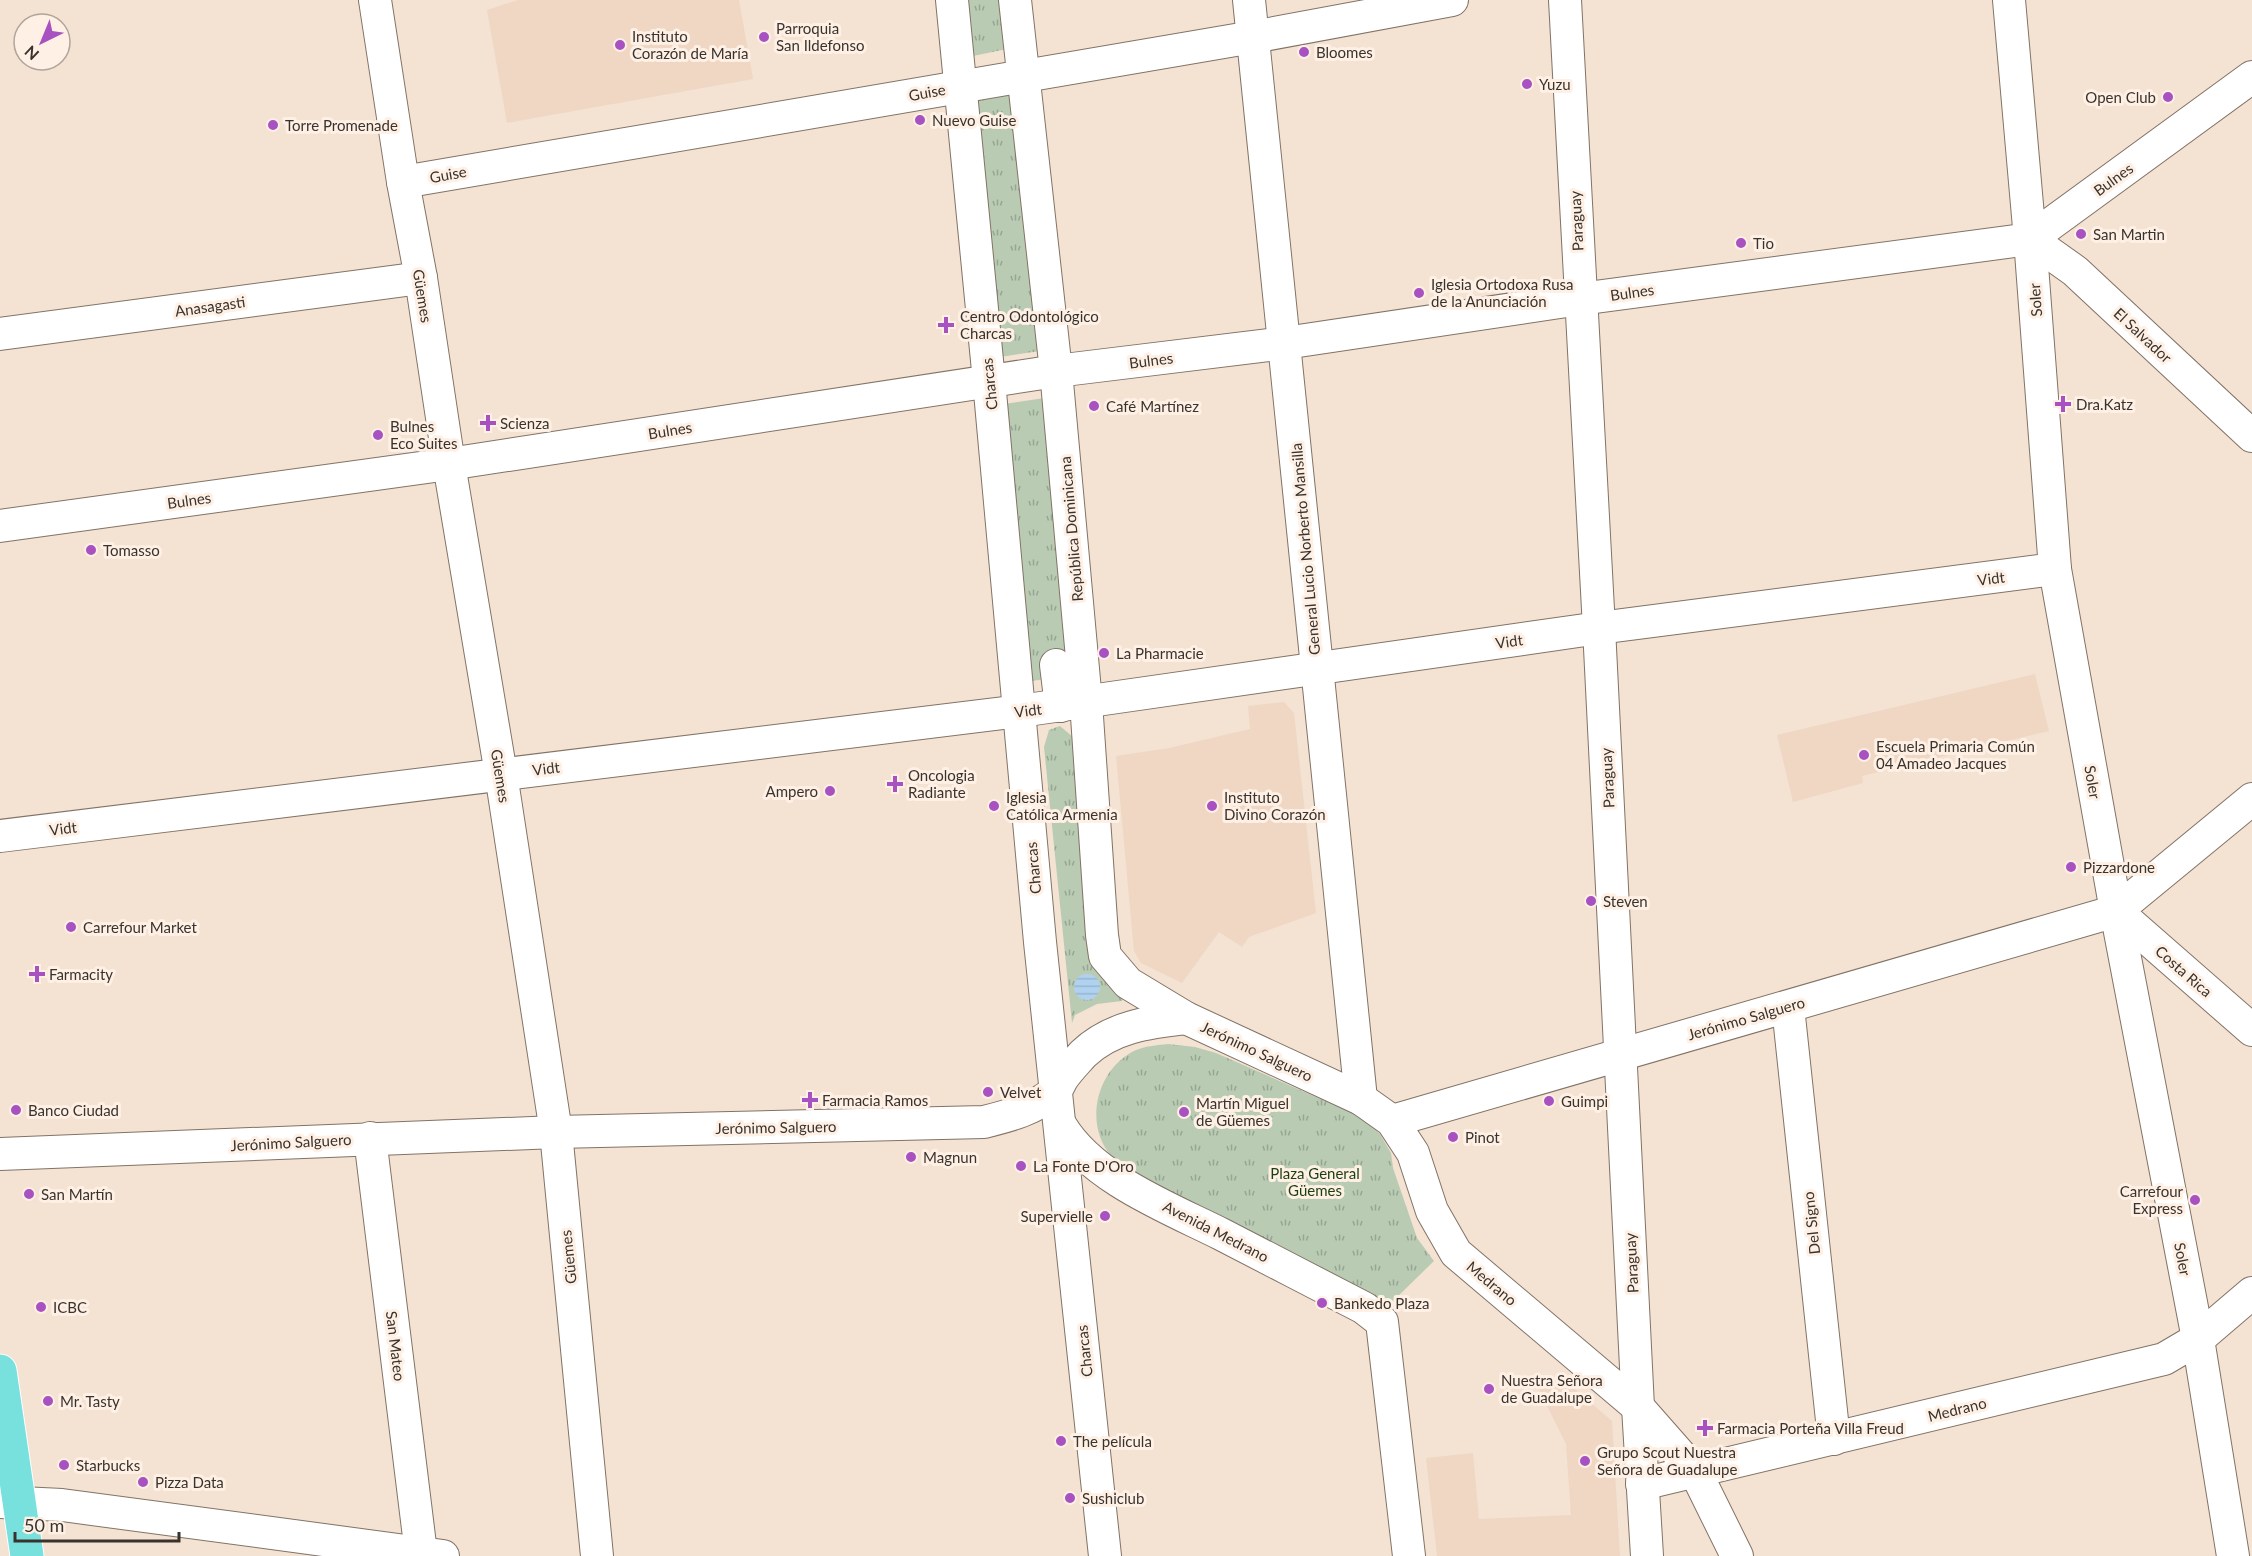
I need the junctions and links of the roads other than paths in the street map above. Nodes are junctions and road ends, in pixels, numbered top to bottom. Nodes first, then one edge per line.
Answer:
1 (375, 0) edge
2 (952, 0) edge
3 (1015, 0) edge
4 (1249, 0) edge
5 (1452, 0) edge
6 (1565, 0) edge
7 (2009, 0) edge
8 (1253, 37) junction
9 (1022, 76) junction
10 (2252, 77) edge
11 (960, 86) junction
12 (403, 182) junction
13 (2030, 239) junction
14 (421, 278) junction
15 (1580, 299) junction
16 (0, 334) edge
17 (1285, 343) junction
18 (1056, 371) junction
19 (989, 381) junction
20 (2252, 436) edge
21 (449, 464) junction
22 (0, 526) edge
23 (2055, 569) junction
24 (1599, 628) junction
25 (1056, 665) dead end
26 (1316, 668) junction
27 (1074, 704) junction
28 (1020, 711) junction
29 (501, 774) junction
30 (2252, 799) edge
31 (0, 836) edge
32 (2116, 911) junction
33 (1788, 1006) junction
34 (1186, 1018) junction
35 (2252, 1030) edge
36 (1621, 1054) junction
37 (1056, 1090) junction
38 (1361, 1099) junction
39 (1392, 1121) junction
40 (1061, 1126) junction
41 (556, 1132) junction
42 (370, 1138) junction
43 (0, 1154) edge
44 (2252, 1293) edge
45 (2198, 1339) junction
46 (0, 1371) edge
47 (1638, 1407) junction
48 (1834, 1439) junction
49 (1696, 1473) junction
50 (1642, 1484) junction
51 (9, 1503) edge
52 (432, 1554) edge
53 (27, 1556) edge
54 (597, 1556) edge
55 (1105, 1556) edge
56 (1409, 1556) edge
57 (1647, 1556) edge
58 (1737, 1556) edge
59 (2233, 1556) edge

1 - 12 street, Güemes
2 - 11 street, Charcas
3 - 9 street, República Dominicana
4 - 8 street, General Lucio Norberto Mansilla
5 - 8 street, Guise
6 - 15 street, Paraguay
7 - 13 street, Soler
8 - 9 street, Guise
8 - 17 street, General Lucio Norberto Mansilla
9 - 11 street, Guise
9 - 18 street, República Dominicana
10 - 13 street, Bulnes
11 - 12 street, Guise
11 - 19 street, Charcas
12 - 14 street, Güemes
13 - 15 street, Bulnes
13 - 20 street, El Salvador
13 - 23 street, Soler
14 - 16 street, Anasagasti
14 - 21 street, Güemes
15 - 17 street, Bulnes
15 - 24 street, Paraguay
17 - 18 street, Bulnes
17 - 26 street, General Lucio Norberto Mansilla
18 - 19 street, Bulnes
18 - 27 street, República Dominicana
19 - 21 street, Bulnes
19 - 28 street, Charcas
21 - 22 street, Bulnes
21 - 29 street, Güemes
23 - 24 street, Vidt
23 - 32 street, Soler
24 - 26 street, Vidt
24 - 36 street, Paraguay
25 - 27 street
26 - 27 street, Vidt
26 - 38 street, General Lucio Norberto Mansilla
27 - 28 street, Vidt
27 - 34 street, República Dominicana
28 - 29 street, Vidt
28 - 37 street, Charcas
29 - 31 street, Vidt
29 - 41 street, Güemes
30 - 32 street, Jerónimo Salguero
32 - 33 street, Jerónimo Salguero
32 - 35 street, Costa Rica
32 - 45 street, Soler
33 - 36 street, Jerónimo Salguero
33 - 48 street, Del Signo
34 - 37 street, Jerónimo Salguero
34 - 38 street, Jerónimo Salguero
36 - 39 street, Jerónimo Salguero
36 - 47 street, Paraguay
37 - 40 street, Charcas
37 - 41 street, Jerónimo Salguero
38 - 39 street, Jerónimo Salguero
39 - 47 street, Medrano
40 - 55 street, Charcas
40 - 56 street, Avenida Medrano
41 - 42 street, Jerónimo Salguero
41 - 54 street, Güemes
42 - 43 street, Jerónimo Salguero
42 - 52 street, San Mateo
44 - 45 street, Medrano
45 - 48 street, Medrano
45 - 59 street, Soler
46 - 51 main road
47 - 49 street, Medrano
47 - 50 street, Paraguay
48 - 49 street, Medrano
49 - 50 street, Medrano
49 - 58 street, Medrano
50 - 57 street, Paraguay
51 - 52 street
51 - 53 main road

